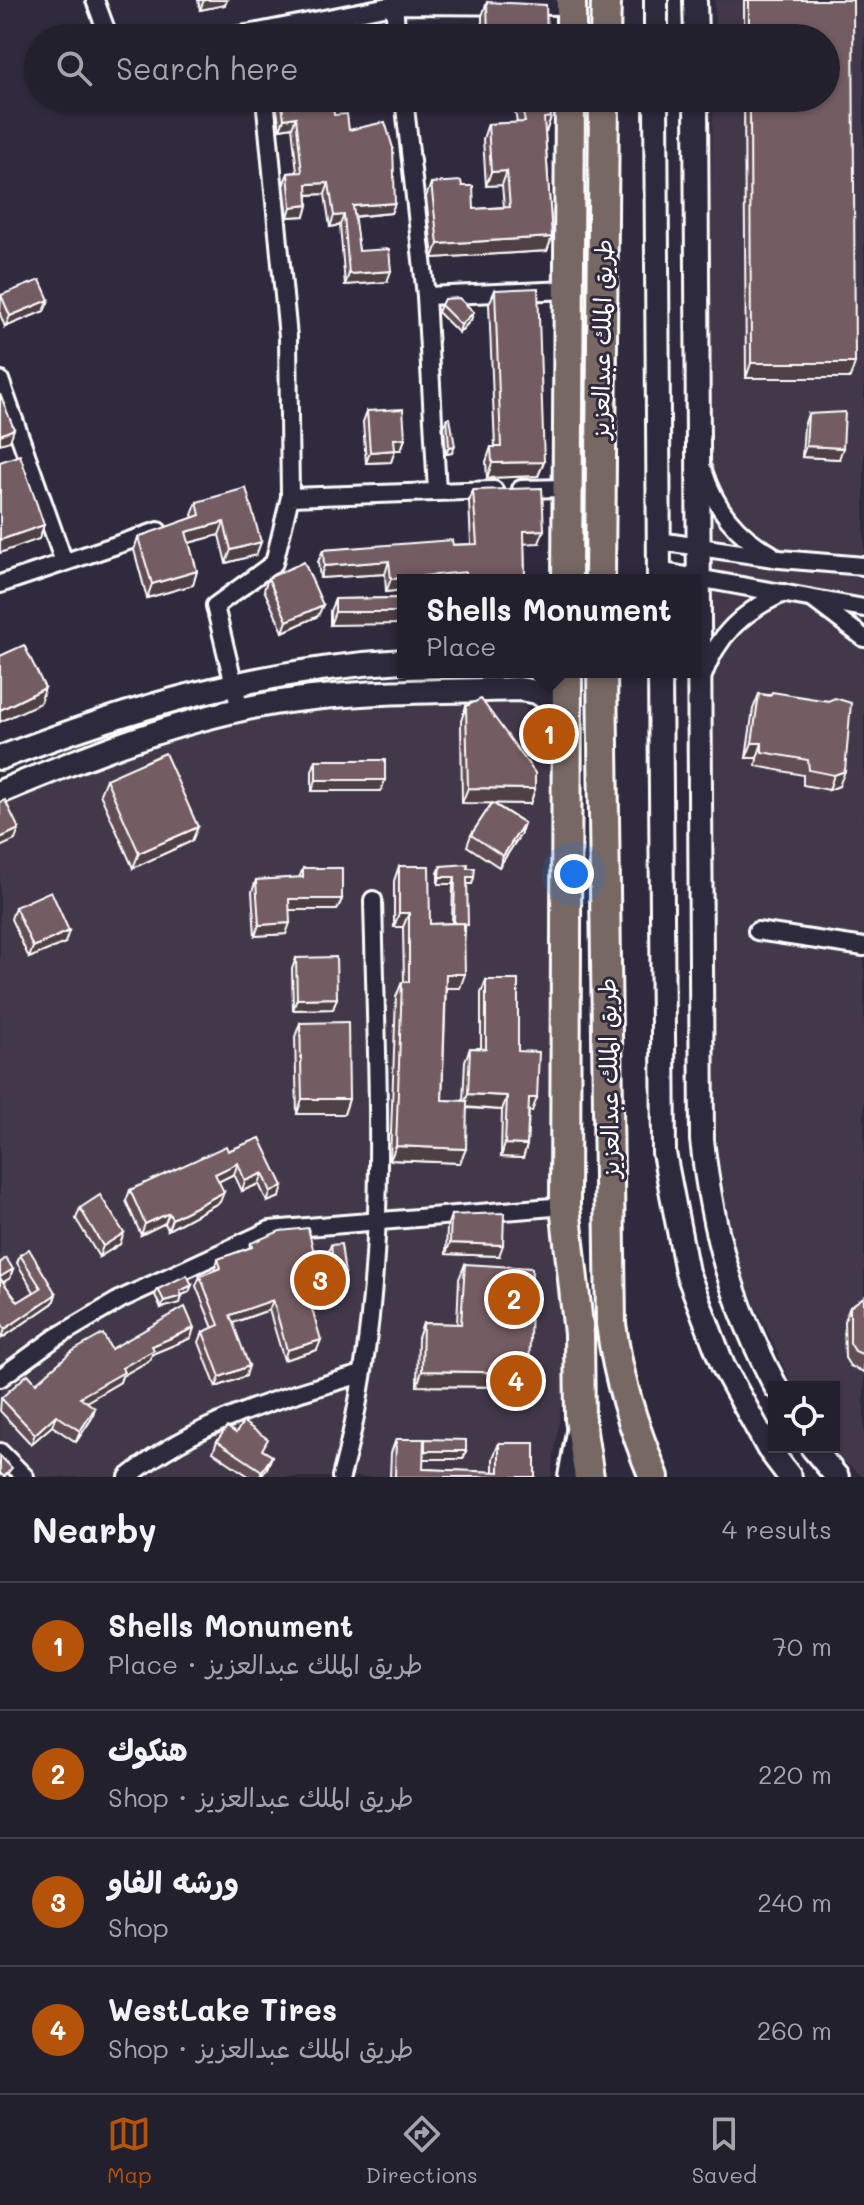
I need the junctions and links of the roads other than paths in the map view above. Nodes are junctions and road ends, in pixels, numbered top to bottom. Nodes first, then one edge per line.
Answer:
1 (95, 0) edge
2 (606, 0) edge
3 (656, 0) edge
4 (695, 0) edge
5 (571, 3) edge
6 (394, 5) junction
7 (104, 24) edge
8 (308, 24) edge
9 (396, 24) edge
10 (571, 24) edge
11 (605, 24) edge
12 (656, 24) edge
13 (696, 24) edge
14 (266, 112) edge
15 (406, 112) edge
16 (570, 112) edge
17 (604, 112) edge
18 (656, 112) edge
19 (696, 112) edge
20 (568, 290) junction
21 (426, 296) junction
22 (0, 380) edge
23 (699, 457) junction
24 (567, 488) junction
25 (437, 491) junction
26 (290, 497) junction
27 (180, 523) edge
28 (659, 541) junction
29 (699, 547) junction
30 (780, 559) junction
31 (64, 562) junction
32 (864, 566) edge
33 (567, 574) edge
34 (600, 574) edge
35 (659, 574) edge
36 (699, 574) edge
37 (701, 578) edge
38 (0, 584) edge
39 (784, 593) junction
40 (811, 598) junction
41 (864, 608) edge
42 (864, 638) edge
43 (397, 661) edge
44 (567, 678) edge
45 (602, 678) edge
46 (660, 678) edge
47 (699, 678) edge
48 (234, 683) junction
49 (699, 687) junction
50 (240, 710) junction
51 (567, 712) junction
52 (0, 758) edge
53 (0, 792) edge
54 (373, 900) dead end
55 (757, 931) dead end
56 (864, 947) edge
57 (565, 1206) junction
58 (380, 1220) junction
59 (362, 1374) junction
60 (0, 1378) edge
61 (773, 1381) edge
62 (580, 1419) junction
63 (0, 1452) edge
64 (817, 1453) edge
65 (25, 1477) edge
66 (128, 1477) edge
67 (341, 1477) edge
68 (570, 1477) edge
69 (589, 1477) edge
70 (654, 1477) edge
71 (790, 1477) edge
72 (837, 1477) edge

1 - 7 street
2 - 11 highway
3 - 12 main road
4 - 13 main road
5 - 6 street
5 - 10 highway
6 - 8 street
6 - 9 street
14 - 26 street
15 - 21 street
16 - 20 highway, طريق الملك عبدالعزيز
17 - 34 highway, طريق الملك عبدالعزيز
18 - 28 main road
19 - 23 main road
20 - 21 street
20 - 24 highway, طريق الملك عبدالعزيز
21 - 25 street
22 - 31 street
23 - 29 main road
23 - 30 street
24 - 25 street
24 - 33 highway, طريق الملك عبدالعزيز
25 - 26 street
26 - 48 street
27 - 31 street
28 - 29 street
28 - 35 main road
29 - 30 street
29 - 36 main road
30 - 32 street
31 - 38 street
37 - 39 street
39 - 40 street
39 - 49 street
40 - 41 street
40 - 42 street
43 - 48 main road
44 - 51 highway, طريق الملك عبدالعزيز
45 - 70 highway, طريق الملك عبدالعزيز
46 - 71 main road
47 - 49 main road
48 - 50 street
48 - 52 main road
49 - 61 main road
50 - 51 main road
50 - 53 main road
51 - 57 highway, طريق الملك عبدالعزيز
54 - 58 street
55 - 56 street
57 - 58 street
57 - 62 highway, طريق الملك عبدالعزيز
58 - 59 street
58 - 60 street
59 - 66 street
59 - 67 street
62 - 68 main road
62 - 69 highway, طريق الملك عبدالعزيز
63 - 65 street
64 - 72 main road

